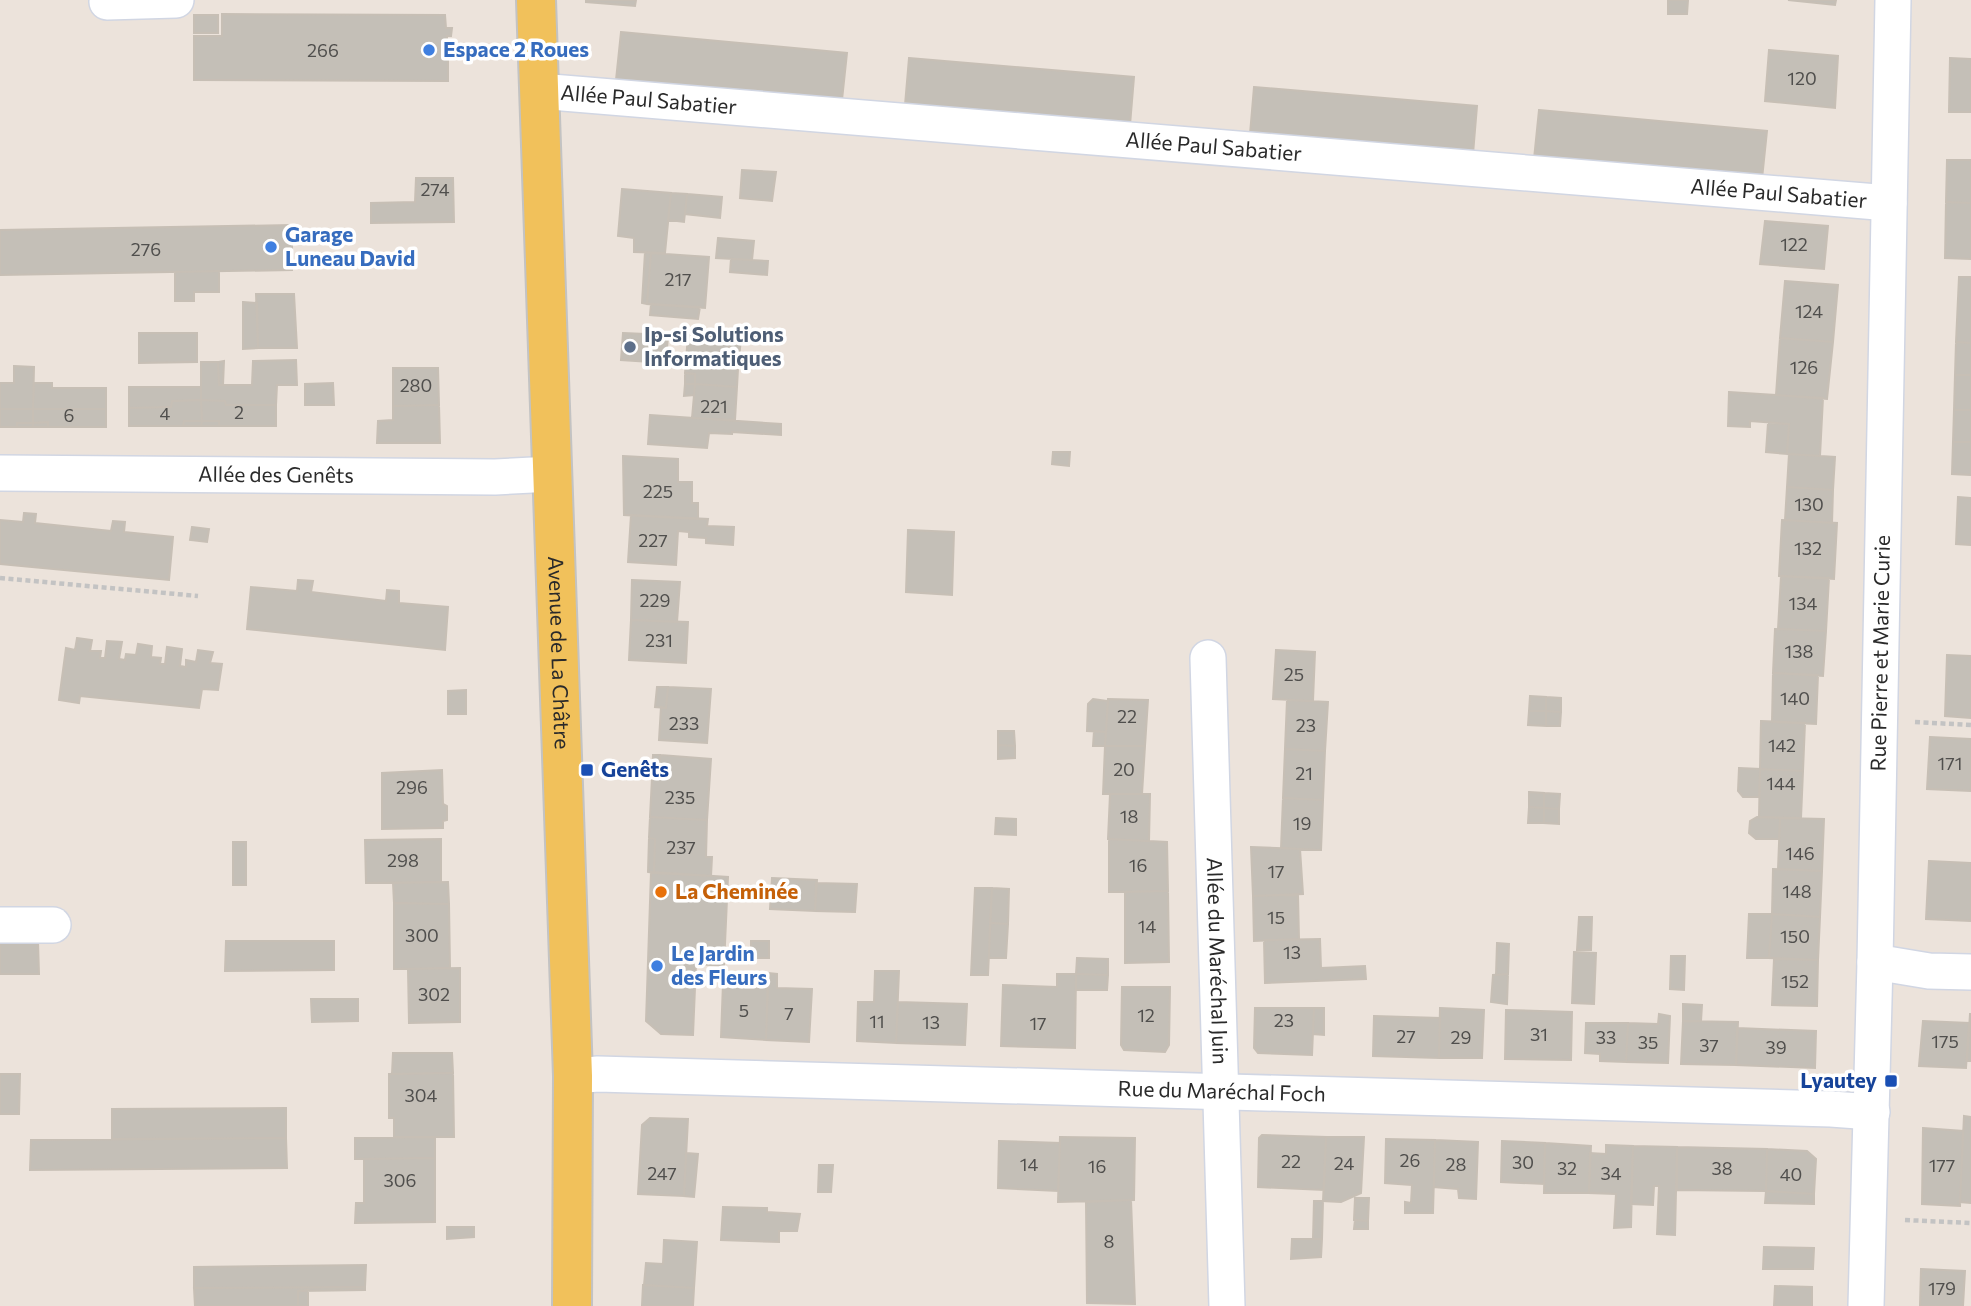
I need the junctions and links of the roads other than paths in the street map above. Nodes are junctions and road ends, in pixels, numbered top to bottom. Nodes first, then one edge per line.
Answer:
1 (176, 0) edge
2 (536, 0) edge
3 (1893, 0) edge
4 (107, 2) dead end
5 (539, 91) junction
6 (1889, 203) junction
7 (0, 473) edge
8 (552, 474) junction
9 (1208, 658) dead end
10 (0, 925) edge
11 (54, 925) dead end
12 (1875, 962) junction
13 (1971, 972) edge
14 (573, 1076) junction
15 (1221, 1093) junction
16 (1872, 1112) junction
17 (572, 1306) edge
18 (1227, 1306) edge
19 (1866, 1306) edge

1 - 4 street
2 - 5 main road, Avenue de La Châtre
3 - 6 street, Rue Pierre et Marie Curie
5 - 6 street, Allée Paul Sabatier
5 - 8 main road, Avenue de La Châtre
6 - 12 street, Rue Pierre et Marie Curie
7 - 8 street, Allée des Genêts
8 - 14 main road, Avenue de La Châtre
9 - 15 street, Allée du Maréchal Juin
10 - 11 street
12 - 13 street
12 - 16 street, Rue Pierre et Marie Curie
14 - 15 street, Rue du Maréchal Foch
14 - 17 main road, Avenue de La Châtre
15 - 16 street, Rue du Maréchal Foch
15 - 18 street, Allée du Maréchal Juin
16 - 19 street, Rue Pierre et Marie Curie

